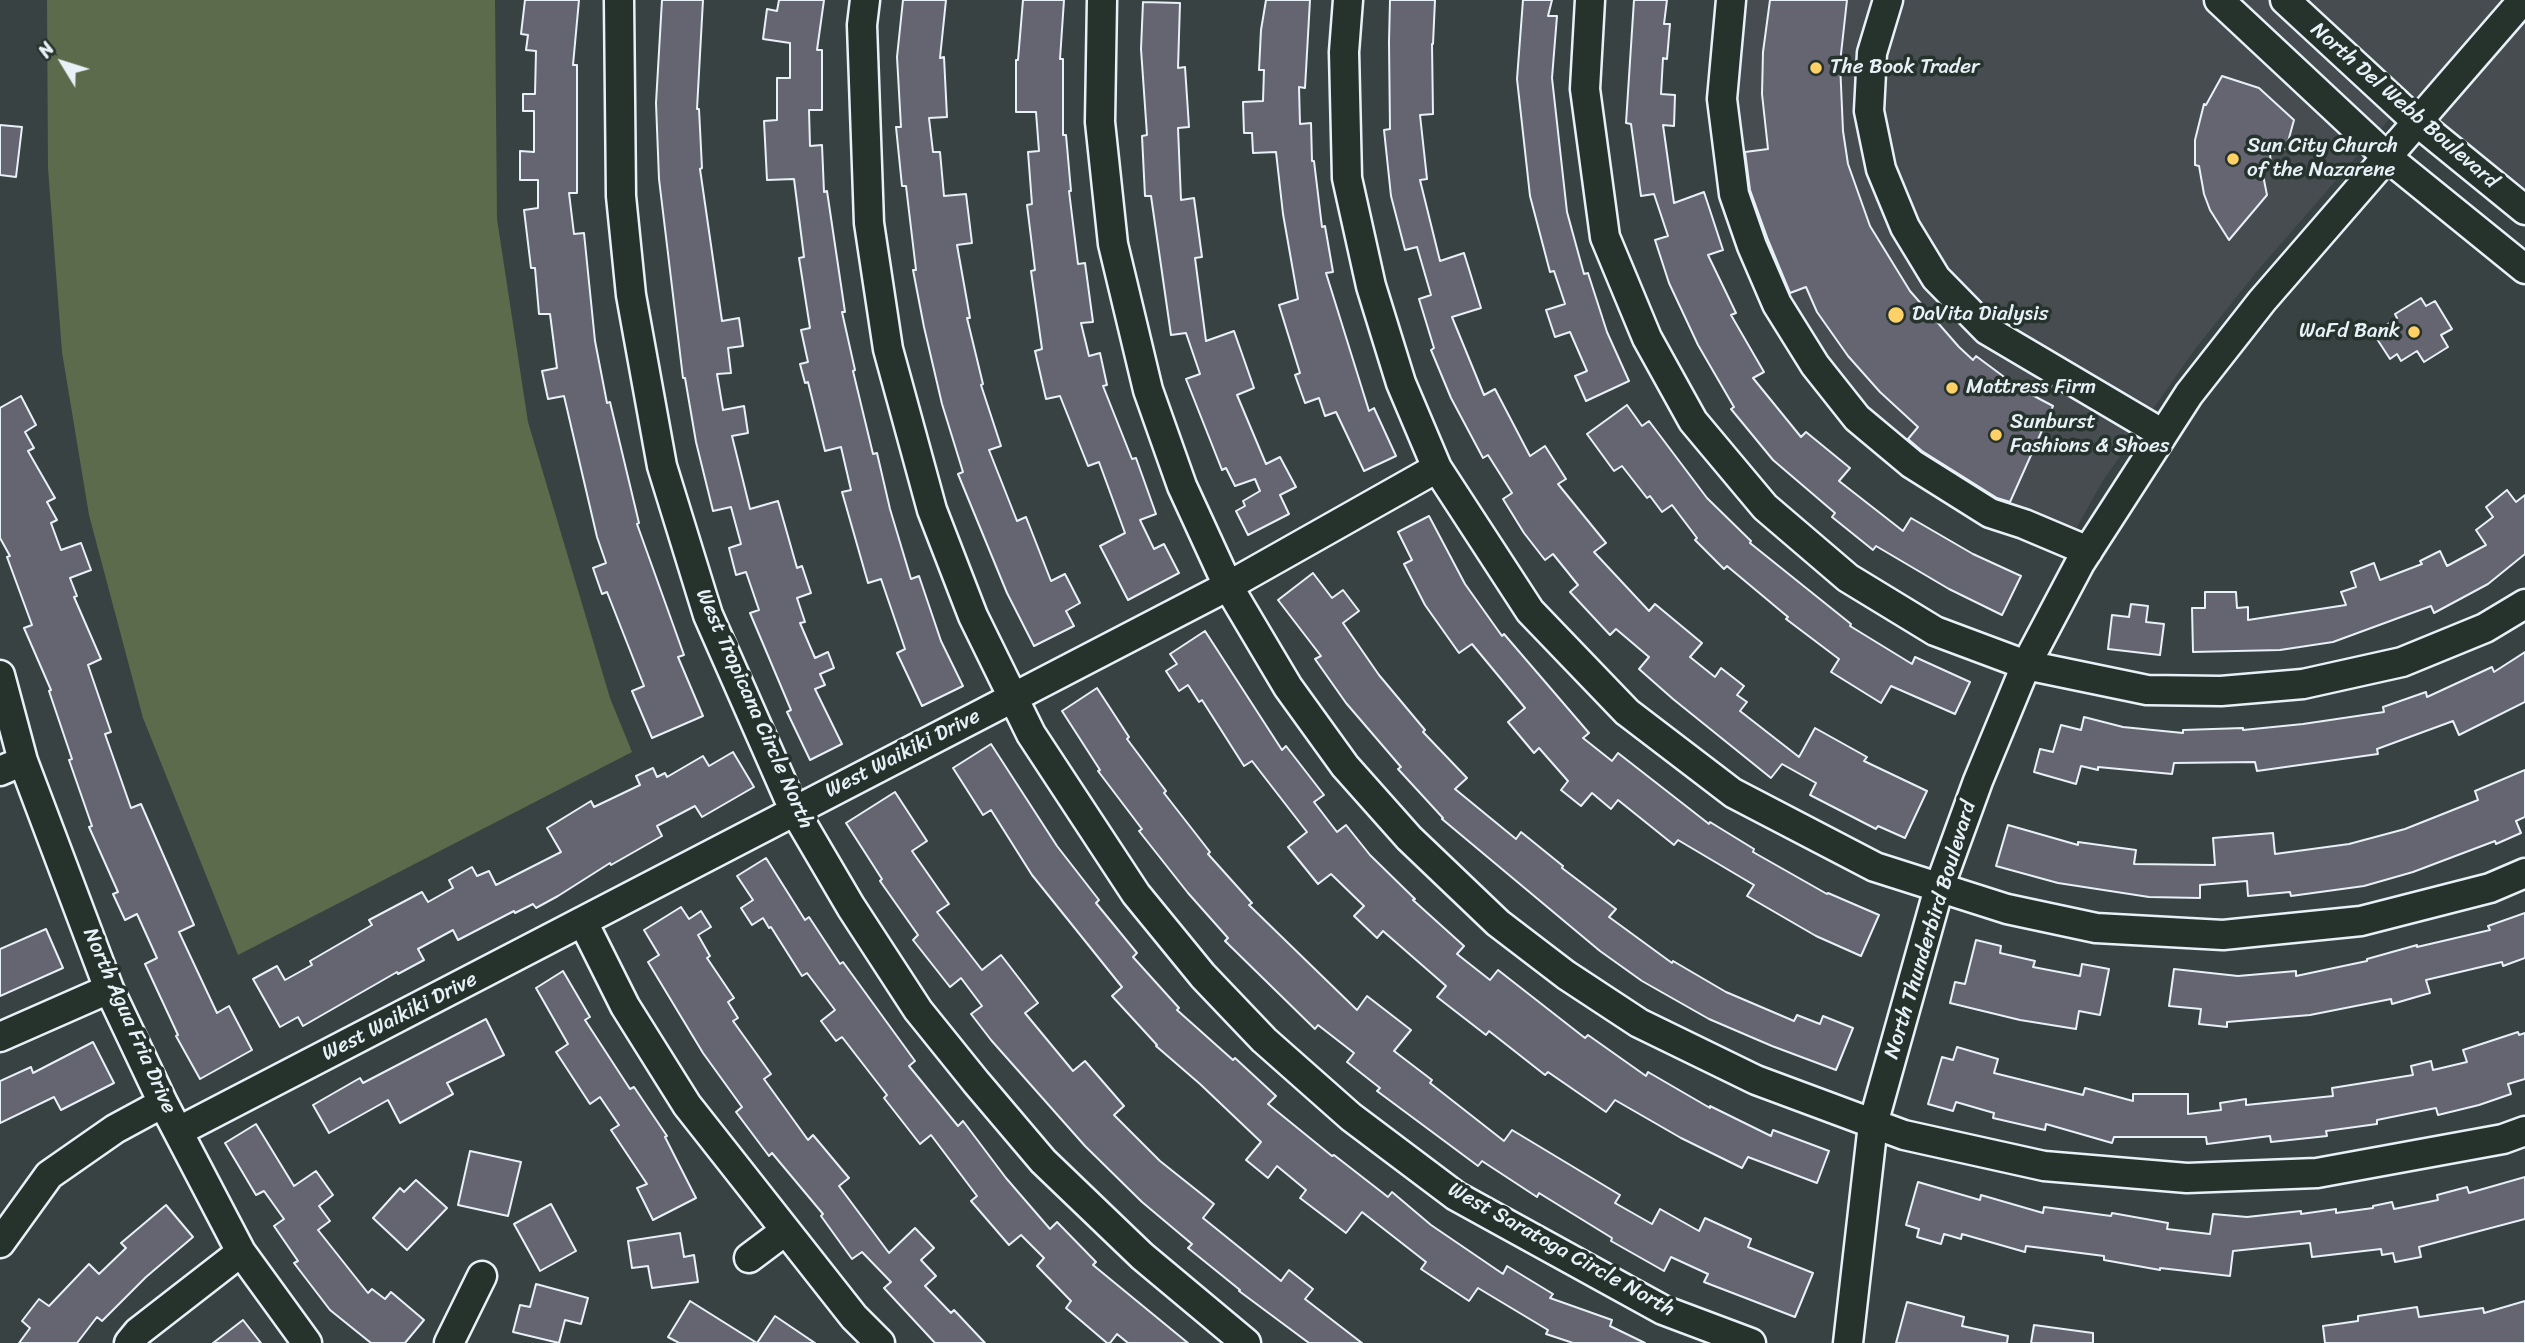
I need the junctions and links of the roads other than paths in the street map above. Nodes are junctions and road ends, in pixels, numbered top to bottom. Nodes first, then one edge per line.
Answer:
1 (619, 0) edge
2 (865, 0) edge
3 (1102, 0) edge
4 (1348, 0) edge
5 (1590, 0) edge
6 (1731, 0) edge
7 (1888, 0) edge
8 (2218, 0) edge
9 (2285, 0) edge
10 (2524, 0) edge
11 (2417, 122) junction
12 (2387, 157) junction
13 (2525, 210) edge
14 (2525, 269) edge
15 (2163, 434) junction
16 (1437, 468) junction
17 (2088, 551) junction
18 (1227, 586) junction
19 (2525, 604) edge
20 (2026, 666) junction
21 (0, 675) edge
22 (1013, 698) junction
23 (12, 766) edge
24 (794, 810) junction
25 (2525, 873) edge
26 (1939, 888) junction
27 (583, 922) junction
28 (109, 989) junction
29 (0, 1037) edge
30 (163, 1103) junction
31 (1872, 1124) junction
32 (179, 1131) junction
33 (2525, 1131) edge
34 (785, 1231) junction
35 (0, 1243) edge
36 (241, 1252) junction
37 (749, 1258) dead end
38 (482, 1276) dead end
39 (129, 1343) edge
40 (307, 1343) edge
41 (449, 1343) edge
42 (880, 1343) edge
43 (1247, 1343) edge
44 (1751, 1343) edge
45 (1848, 1343) edge

1 - 24 street, West Tropicana Circle North
2 - 22 street, West Saratoga Circle North
3 - 18 street
4 - 16 street
5 - 20 street
6 - 17 street
7 - 15 street
8 - 12 street
9 - 11 street, North Del Webb Boulevard
10 - 11 street, North Thunderbird Boulevard
11 - 12 street, North Thunderbird Boulevard
11 - 13 street, North Del Webb Boulevard
12 - 14 street
12 - 15 street, North Thunderbird Boulevard
15 - 17 street, North Thunderbird Boulevard
16 - 18 street, West Waikiki Drive
16 - 26 street
17 - 20 street, North Thunderbird Boulevard
18 - 22 street, West Waikiki Drive
18 - 31 street
19 - 20 street
20 - 26 street, North Thunderbird Boulevard
21 - 23 street, North Agua Fria Drive
22 - 24 street, West Waikiki Drive
22 - 44 street, West Saratoga Circle North
23 - 28 street, North Agua Fria Drive
24 - 27 street, West Waikiki Drive
24 - 43 street, West Tropicana Circle North
25 - 26 street
26 - 31 street, North Thunderbird Boulevard
27 - 32 street, West Waikiki Drive
27 - 34 street
28 - 29 street
28 - 30 street, North Agua Fria Drive
30 - 32 street, North Agua Fria Drive
30 - 35 street
31 - 33 street
31 - 45 street, North Thunderbird Boulevard
32 - 36 street, North Agua Fria Drive
34 - 37 street
34 - 42 street
36 - 39 street
36 - 40 street, North Agua Fria Drive
38 - 41 street

